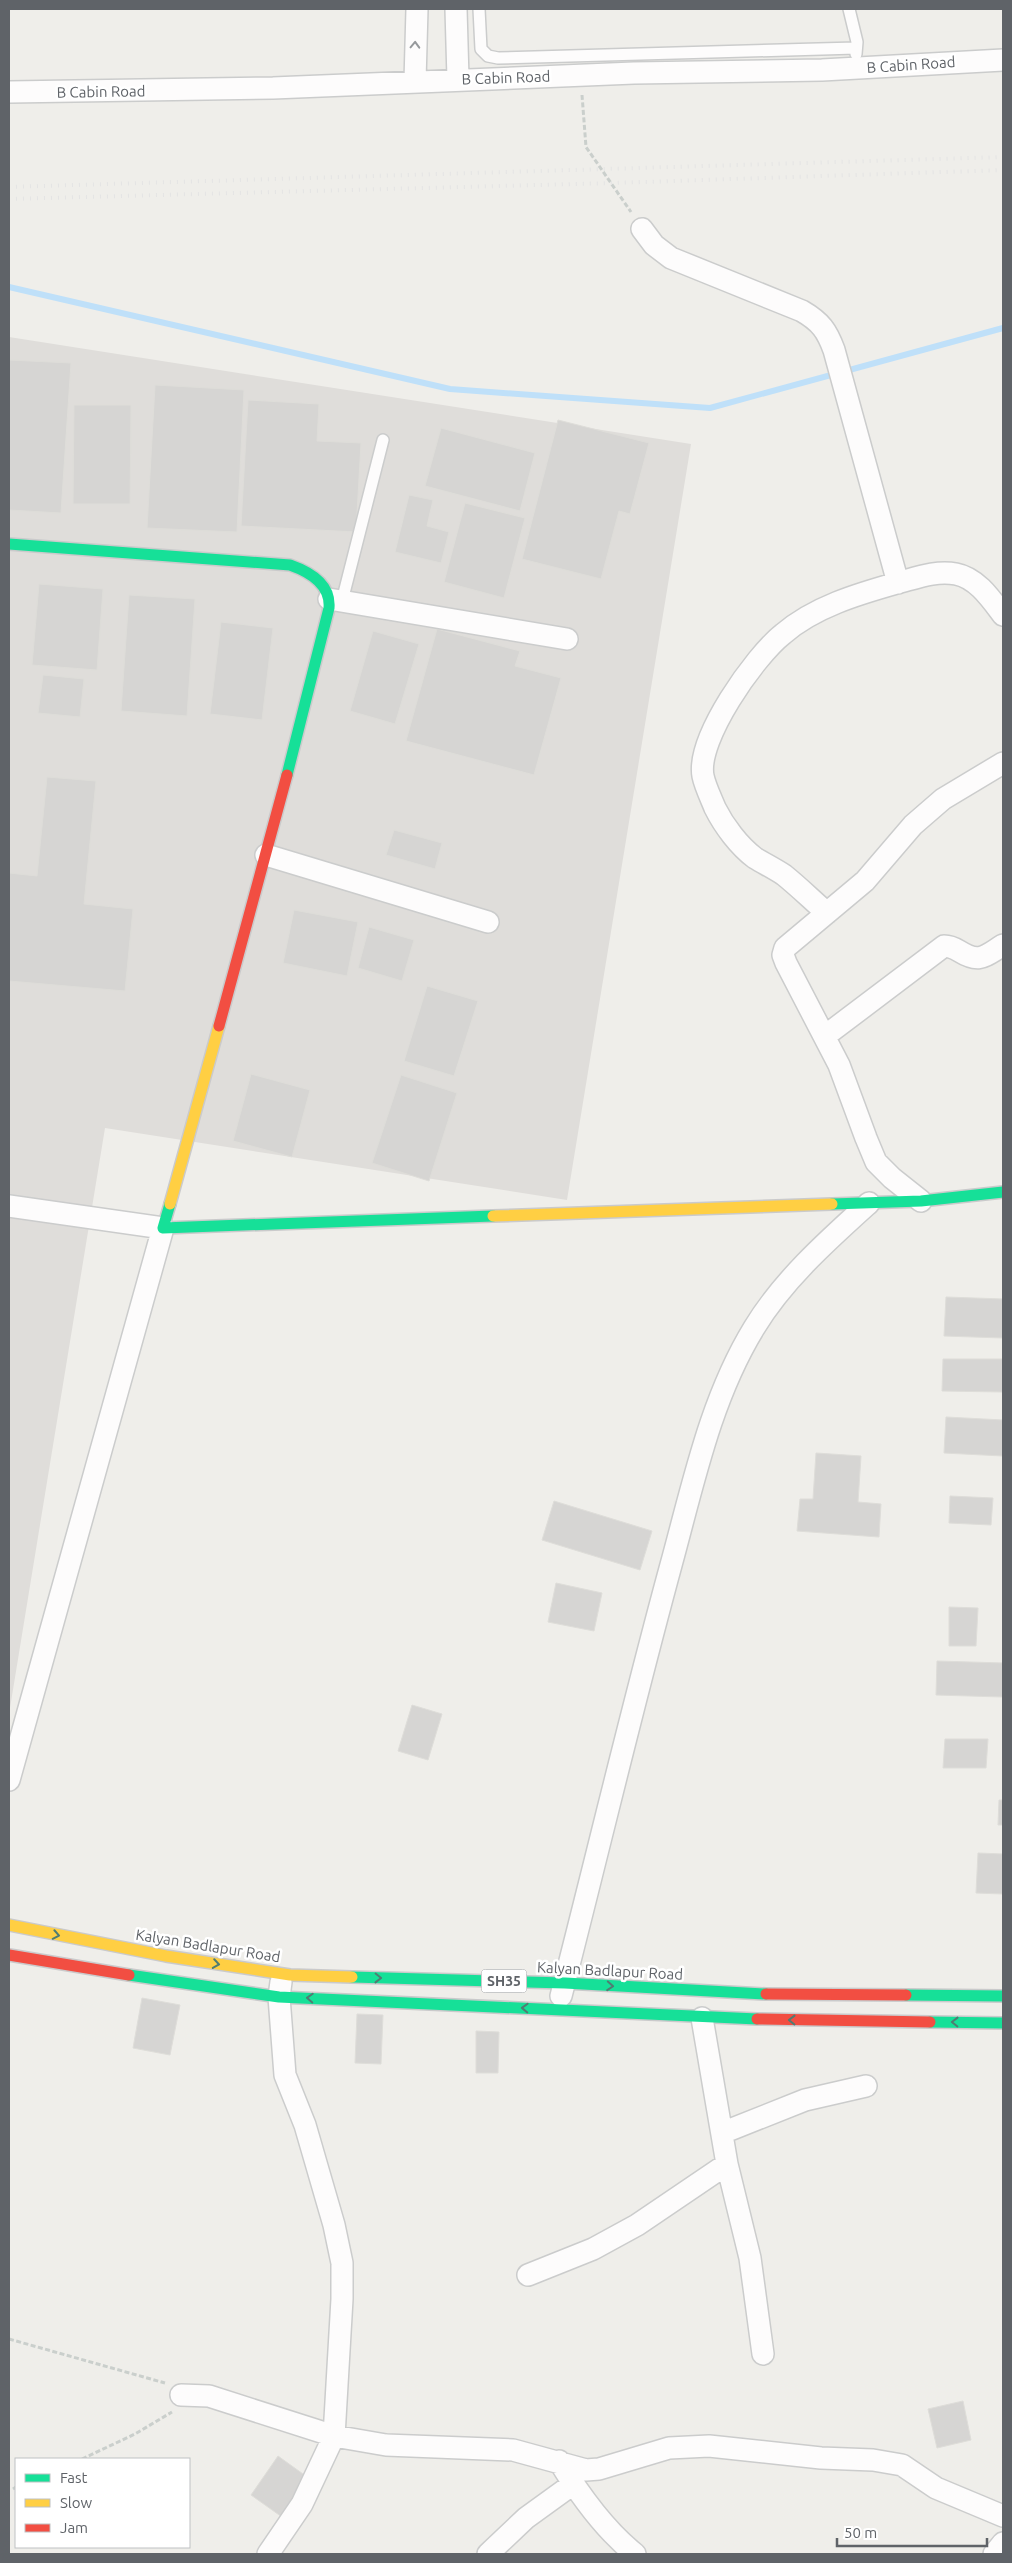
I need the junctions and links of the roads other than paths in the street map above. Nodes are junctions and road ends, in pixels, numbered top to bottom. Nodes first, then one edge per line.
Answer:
1 (417, 9) edge
2 (456, 9) edge
3 (479, 9) edge
4 (849, 9) edge
5 (856, 58) junction
6 (1003, 60) edge
7 (458, 79) junction
8 (415, 81) junction
9 (9, 92) edge
10 (642, 230) road end
11 (382, 440) dead end
12 (9, 544) edge
13 (898, 583) junction
14 (336, 600) junction
15 (1003, 615) edge
16 (567, 639) dead end
17 (1003, 763) edge
18 (266, 855) junction
19 (827, 913) junction
20 (488, 922) dead end
21 (1003, 945) edge
22 (824, 1036) junction
23 (1003, 1192) edge
24 (921, 1201) junction
25 (869, 1203) junction
26 (9, 1206) edge
27 (163, 1228) junction
28 (9, 1780) edge
29 (9, 1925) edge
30 (9, 1955) edge
31 (283, 1974) junction
32 (565, 1982) junction
33 (1003, 1996) edge
34 (279, 1997) junction
35 (835, 2008) junction
36 (558, 2009) junction
37 (702, 2018) junction
38 (1003, 2023) edge
39 (866, 2086) dead end
40 (722, 2133) junction
41 (727, 2164) junction
42 (528, 2275) dead end
43 (763, 2354) dead end
44 (181, 2395) road end
45 (334, 2436) junction
46 (559, 2461) junction
47 (573, 2484) junction
48 (1003, 2516) edge
49 (1003, 2544) edge
50 (268, 2554) edge
51 (488, 2554) edge
52 (634, 2554) edge
53 (994, 2554) edge

8 -> 1 street
2 - 7 street
3 - 5 lane
4 - 5 lane
5 - 6 street, B Cabin Road
5 - 7 street, B Cabin Road
7 - 8 street, B Cabin Road
8 - 9 street, B Cabin Road
10 - 13 street
11 - 14 lane
12 - 14 main road
13 - 15 street
13 - 19 street
14 - 16 street
14 - 18 main road
17 - 19 street
18 - 20 street
18 - 27 main road
19 - 22 street
21 - 22 street
22 - 24 street
23 - 24 main road
24 - 25 main road
25 - 27 main road
25 - 32 street
26 - 27 street
27 - 28 street
29 -> 31 main road, Kalyan Badlapur Road / SH35
30 - 34 main road, Kalyan Badlapur Road / SH35
31 -> 32 main road, Kalyan Badlapur Road / SH35
31 - 34 street
32 -> 35 main road, Kalyan Badlapur Road / SH35
32 - 36 street
33 - 35 main road, Kalyan Badlapur Road / SH35
36 -> 34 main road, Kalyan Badlapur Road / SH35
34 - 45 street
35 -> 37 main road, Kalyan Badlapur Road / SH35
38 -> 35 main road, Kalyan Badlapur Road / SH35
36 - 37 main road, Kalyan Badlapur Road / SH35
37 - 40 street
39 - 40 street
40 - 41 street
41 - 42 street
41 - 43 street
44 - 45 street
45 - 46 street
45 - 50 street
46 - 47 street
46 - 48 street
47 - 51 street
47 - 52 street
49 - 53 street

